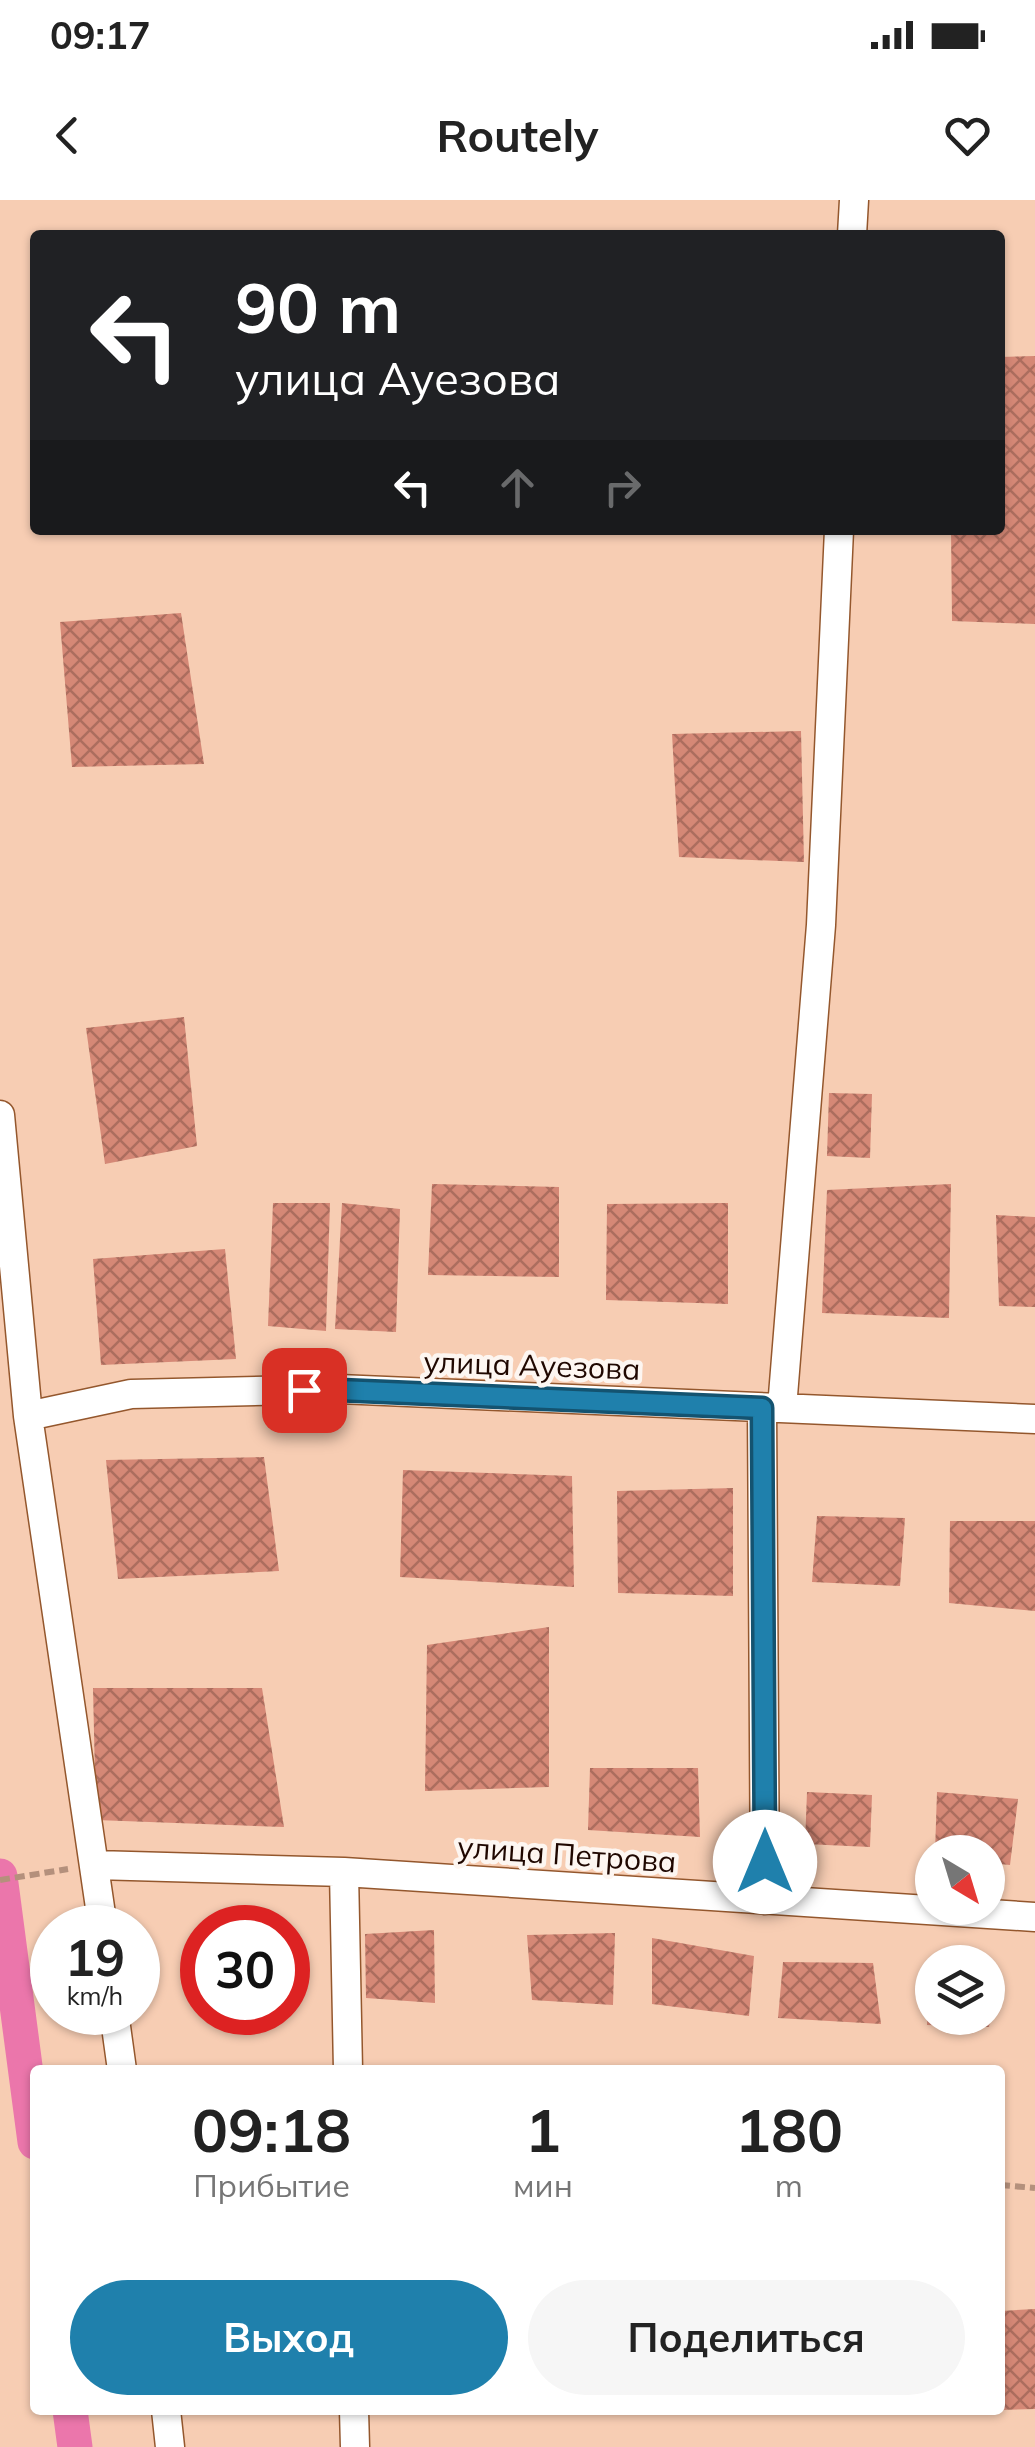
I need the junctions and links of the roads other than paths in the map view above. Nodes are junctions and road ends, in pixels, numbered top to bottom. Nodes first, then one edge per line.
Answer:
1 (854, 200) edge
2 (852, 230) edge
3 (839, 535) edge
4 (0, 1116) edge
5 (772, 1408) junction
6 (28, 1416) junction
7 (1035, 1420) edge
8 (95, 1865) junction
9 (344, 1872) junction
10 (765, 1900) junction
11 (100, 1905) edge
12 (1035, 1918) edge
13 (117, 2035) edge
14 (121, 2065) edge
15 (348, 2065) edge
16 (167, 2415) edge
17 (354, 2415) edge
18 (170, 2447) edge
19 (355, 2447) edge

1 - 2 street
3 - 5 street
4 - 6 street
5 - 6 street, улица Ауезова
5 - 7 street, улица Ауезова
5 - 10 street
6 - 8 street
8 - 9 street, улица Петрова
8 - 11 street
9 - 10 street, улица Петрова
9 - 15 street
10 - 12 street, улица Петрова
13 - 14 street
16 - 18 street
17 - 19 street

